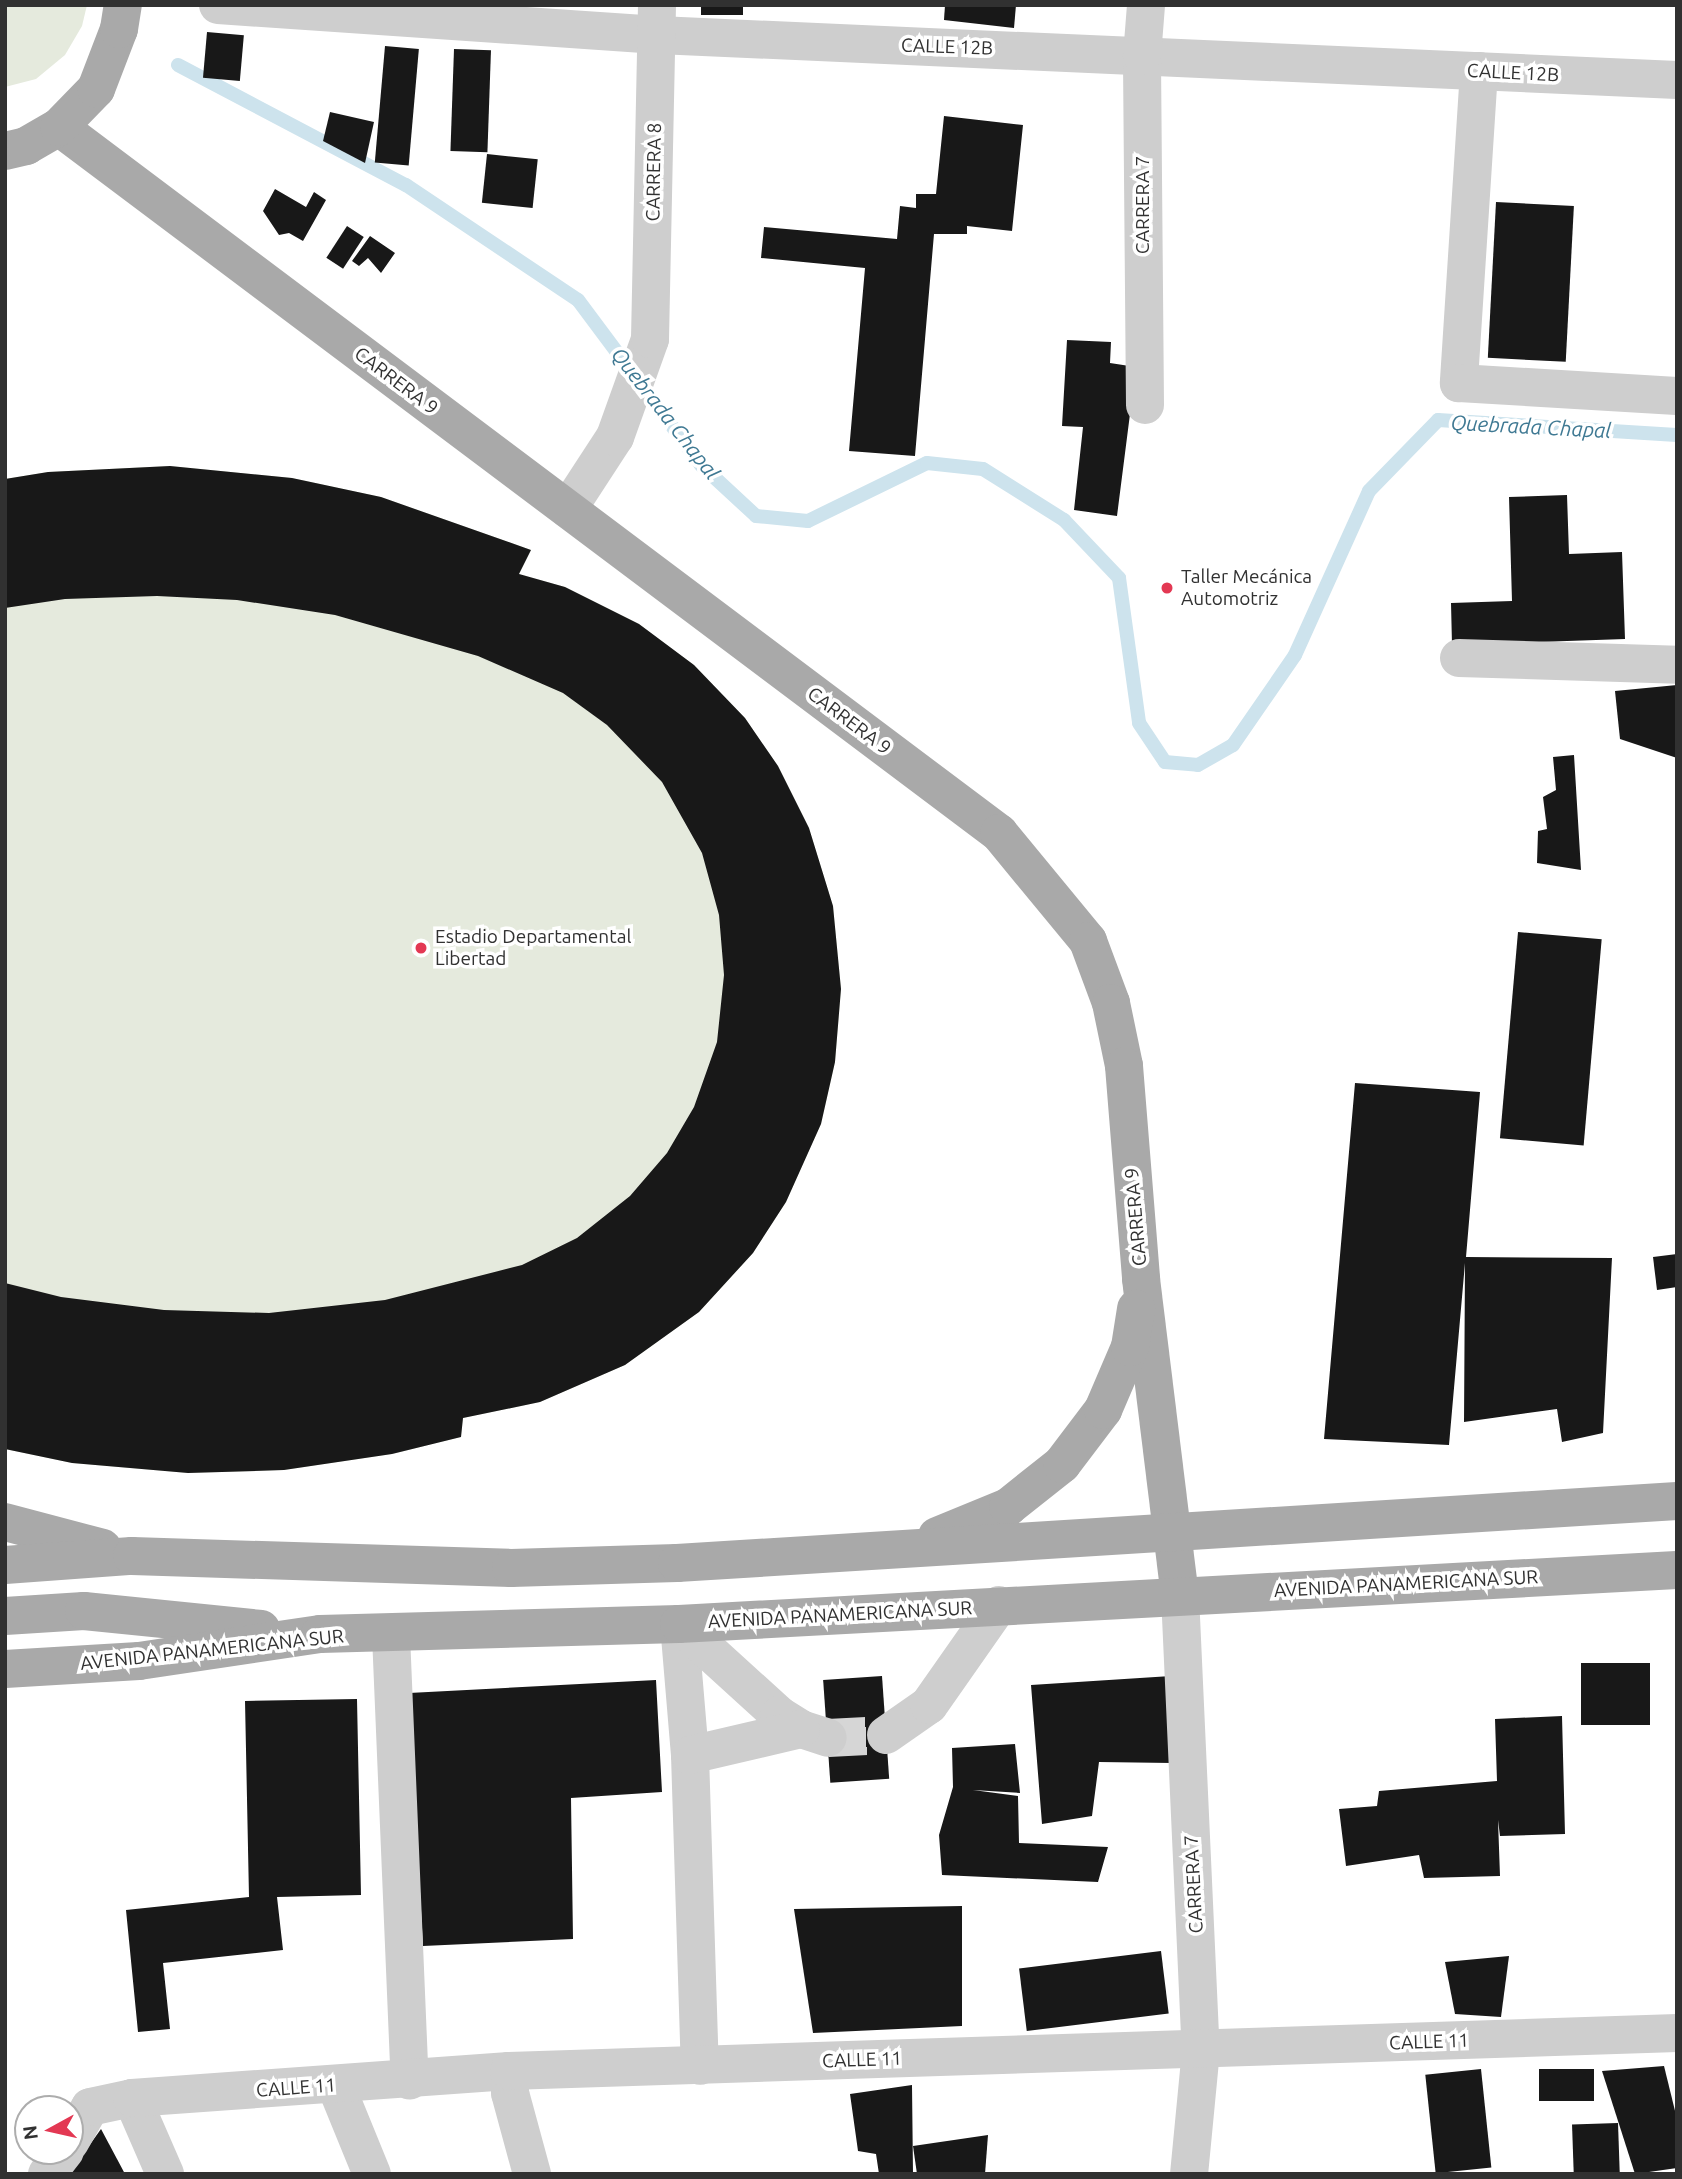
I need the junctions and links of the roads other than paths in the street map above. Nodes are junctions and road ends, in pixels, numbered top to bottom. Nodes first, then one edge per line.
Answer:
1 (123, 5) edge
2 (218, 5) edge
3 (1146, 5) edge
4 (657, 20) edge
5 (1142, 56) junction
6 (1479, 71) junction
7 (1677, 80) edge
8 (59, 127) junction
9 (12, 157) edge
10 (1677, 396) edge
11 (1145, 405) dead end
12 (568, 509) junction
13 (1459, 658) dead end
14 (1677, 664) edge
15 (1141, 1279) junction
16 (1677, 1501) edge
17 (5, 1522) edge
18 (1174, 1532) junction
19 (878, 1550) junction
20 (132, 1556) junction
21 (5, 1565) edge
22 (1677, 1570) edge
23 (1180, 1595) junction
24 (999, 1605) junction
25 (5, 1615) edge
26 (679, 1624) junction
27 (320, 1634) junction
28 (391, 1635) junction
29 (5, 1669) edge
30 (886, 1735) tunnel mouth
31 (690, 1755) junction
32 (1677, 2033) edge
33 (1201, 2050) junction
34 (701, 2066) junction
35 (509, 2071) junction
36 (410, 2081) junction
37 (336, 2086) junction
38 (132, 2098) junction
39 (84, 2117) edge
40 (165, 2174) edge
41 (372, 2174) edge
42 (532, 2174) edge
43 (1189, 2174) edge

1 - 8 main road
2 - 4 street, CALLE 12B
3 - 5 street, CARRERA 7
4 - 5 street, CALLE 12B
4 - 12 street, CARRERA 8
5 - 6 street, CALLE 12B
5 - 11 street, CARRERA 7
6 - 7 street, CALLE 12B
6 - 10 street
8 - 9 main road
8 - 12 main road, CARRERA 9
12 - 15 main road, CARRERA 9
13 - 14 street
15 - 18 main road, CARRERA 9
15 - 19 main road
16 - 18 main road
17 - 20 main road
18 - 19 main road
18 - 23 main road, CARRERA 9
19 - 20 main road
20 - 21 main road
22 - 23 main road, AVENIDA PANAMERICANA SUR
23 - 24 main road, AVENIDA PANAMERICANA SUR
23 - 33 street, CARRERA 7
24 - 26 main road, AVENIDA PANAMERICANA SUR
24 - 30 street
25 - 27 main road
26 - 28 main road, AVENIDA PANAMERICANA SUR
26 - 31 street
26 - 31 street
27 - 28 main road, AVENIDA PANAMERICANA SUR
27 - 29 main road, AVENIDA PANAMERICANA SUR
28 - 36 street
31 - 34 street
32 - 33 street, CALLE 11
33 - 34 street, CALLE 11
33 - 43 street, CARRERA 7
34 - 35 street, CALLE 11
35 - 36 street, CALLE 11
35 - 42 street
36 - 37 street, CALLE 11
37 - 38 street, CALLE 11
37 - 41 street
38 - 39 street, CALLE 11
38 - 40 street

